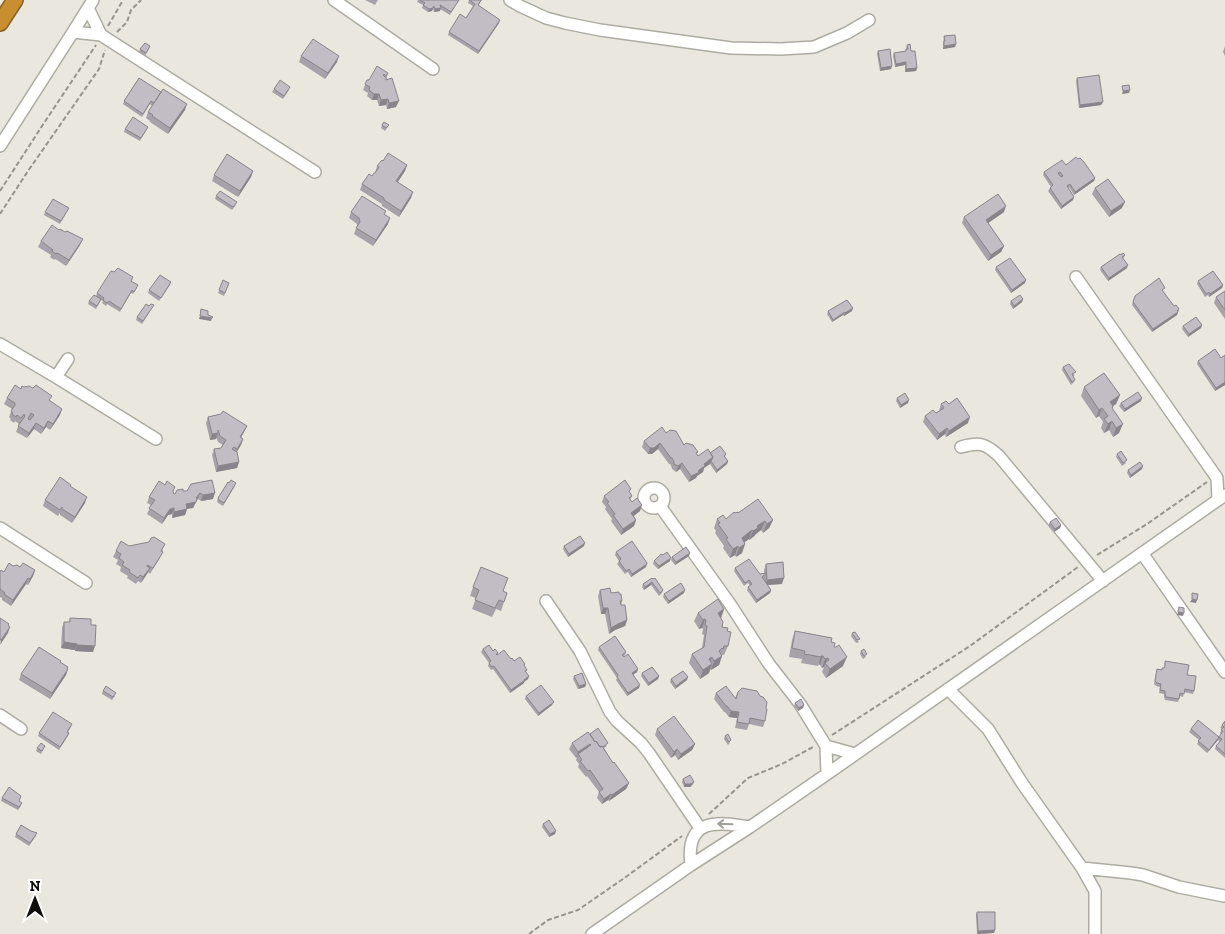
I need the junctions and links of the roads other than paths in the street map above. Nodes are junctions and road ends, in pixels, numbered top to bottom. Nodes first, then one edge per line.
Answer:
1 (15, 0) edge
2 (334, 0) edge
3 (510, 0) edge
4 (90, 4) edge
5 (869, 20) dead end
6 (0, 23) edge
7 (73, 32) junction
8 (104, 37) junction
9 (433, 69) dead end
10 (0, 146) edge
11 (316, 172) dead end
12 (1076, 278) dead end
13 (0, 344) edge
14 (68, 359) dead end
15 (56, 377) junction
16 (156, 438) dead end
17 (961, 447) dead end
18 (1219, 478) edge
19 (1221, 498) edge
20 (660, 506) dead end
21 (0, 528) edge
22 (1142, 553) junction
23 (1103, 581) junction
24 (86, 583) dead end
25 (546, 601) dead end
26 (1225, 672) edge
27 (948, 689) junction
28 (0, 715) edge
29 (21, 729) dead end
30 (824, 744) junction
31 (855, 754) junction
32 (827, 774) junction
33 (698, 826) junction
34 (750, 827) junction
35 (691, 865) junction
36 (1082, 868) junction
37 (1224, 896) dead end
38 (592, 934) edge
39 (1095, 934) edge

1 - 6 highway
2 - 9 street
3 - 5 street
4 - 7 street
4 - 8 street
7 - 8 street
7 - 10 street
8 - 11 street
12 - 18 street
13 - 15 street
14 - 15 street
15 - 16 street
17 - 23 street
18 - 19 street
19 - 22 street
20 - 30 street
21 - 24 street
22 - 23 street
22 - 26 street
23 - 27 street
25 - 33 street
27 - 31 street
27 - 36 street
28 - 29 street
30 - 31 street
30 - 32 street
31 - 32 street
32 - 34 street
34 -> 33 street
33 - 35 street
34 - 35 street
35 - 38 street
36 - 37 street
36 - 39 street

